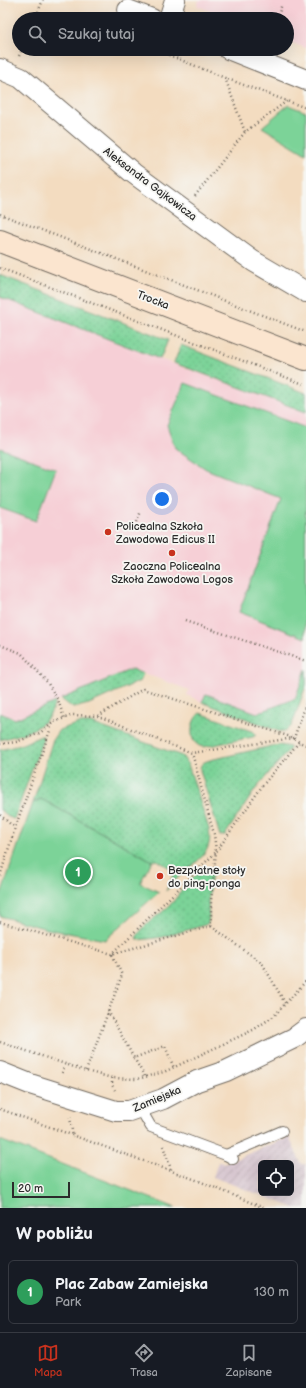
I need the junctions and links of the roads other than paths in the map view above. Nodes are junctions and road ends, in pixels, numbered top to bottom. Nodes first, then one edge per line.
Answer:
1 (175, 0) edge
2 (128, 10) dead end
3 (133, 12) edge
4 (171, 12) edge
5 (246, 56) edge
6 (0, 69) edge
7 (306, 80) edge
8 (0, 241) edge
9 (306, 292) edge
10 (306, 359) edge
11 (306, 1029) edge
12 (0, 1072) edge
13 (140, 1108) junction
14 (282, 1131) dead end

1 - 4 street
2 - 3 street
5 - 7 street
6 - 9 street, Aleksandra Gajkowicza
8 - 10 street, Trocka
11 - 13 street, Zamiejska
12 - 13 street, Zamiejska
13 - 14 lane

